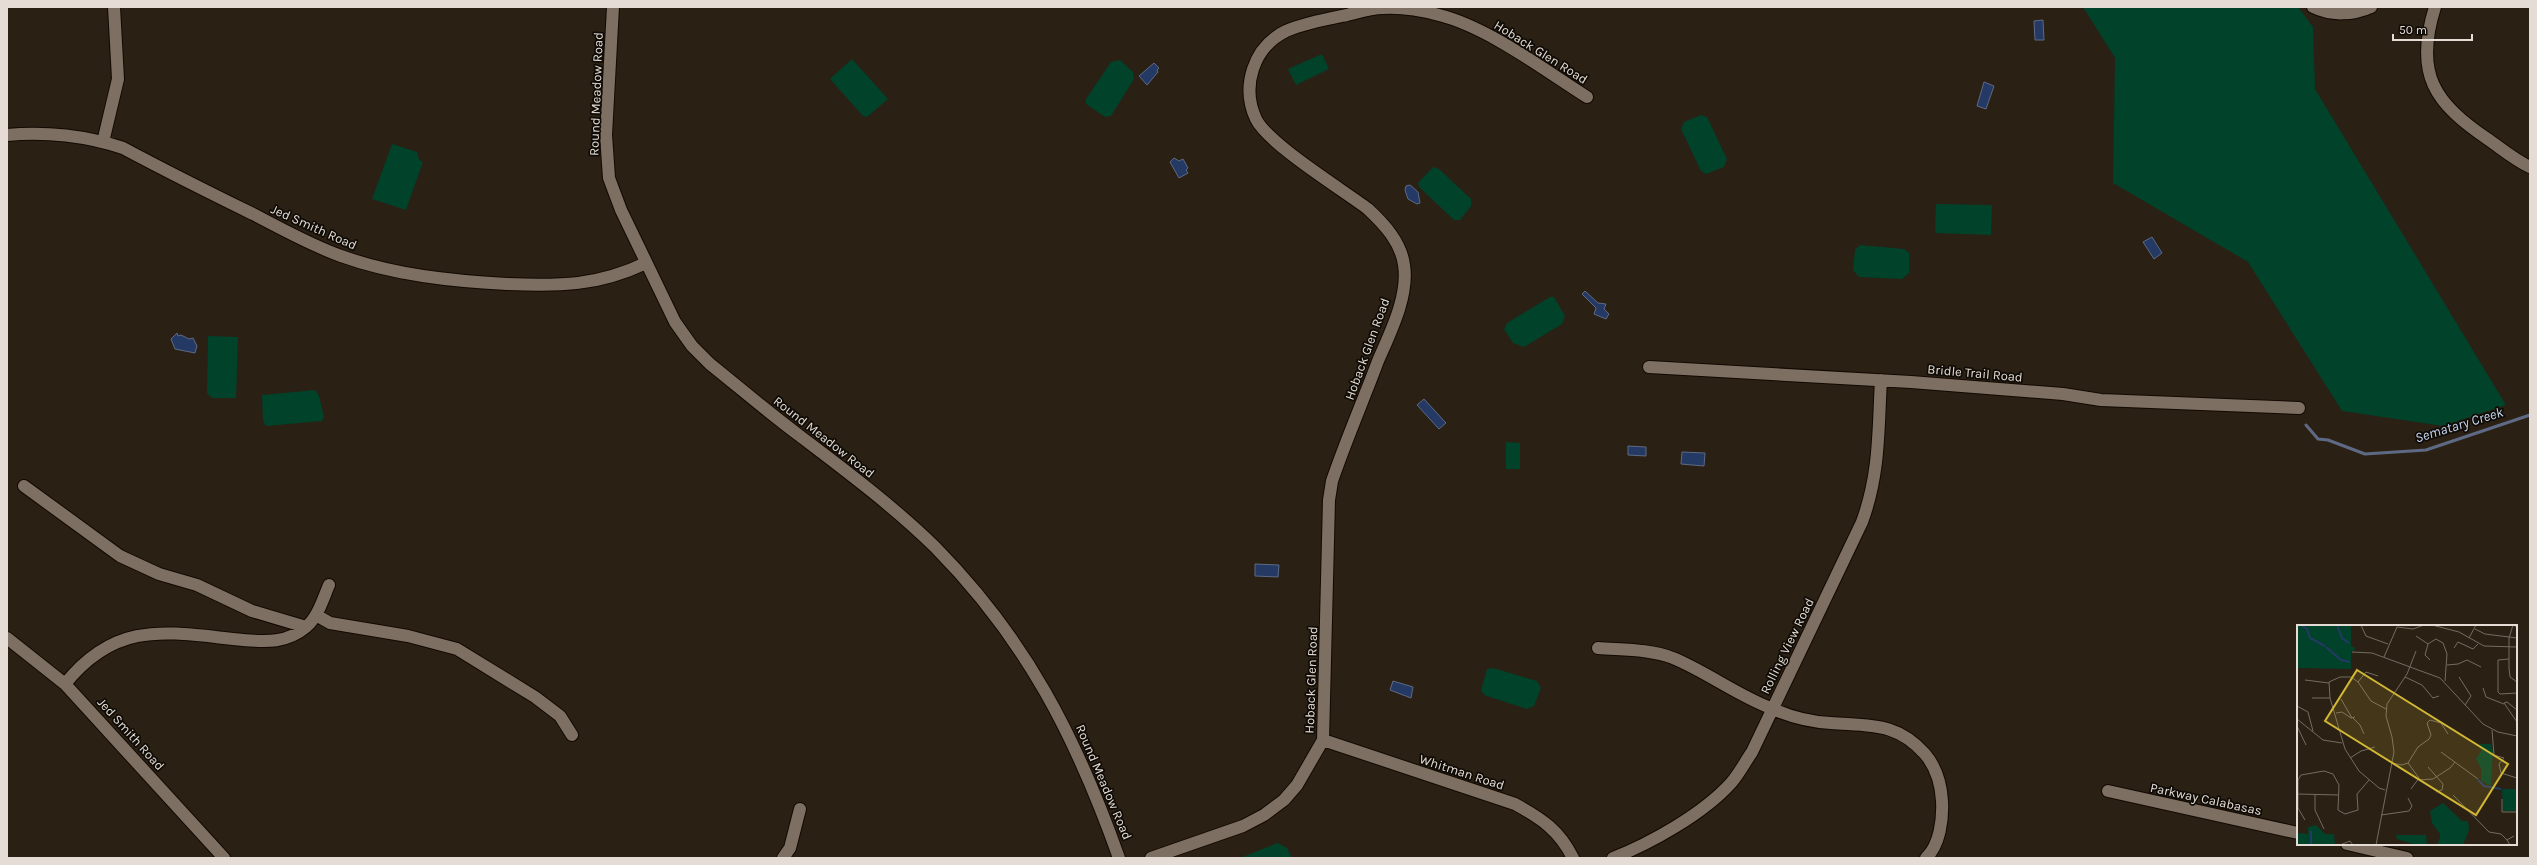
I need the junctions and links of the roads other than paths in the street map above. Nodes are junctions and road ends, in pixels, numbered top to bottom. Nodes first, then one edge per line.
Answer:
1 (114, 7) edge
2 (613, 7) edge
3 (2313, 7) edge
4 (2371, 7) edge
5 (2435, 7) edge
6 (1587, 97) dead end
7 (7, 135) edge
8 (103, 142) junction
9 (2530, 166) edge
10 (646, 263) junction
11 (1649, 366) dead end
12 (1881, 380) junction
13 (2299, 408) dead end
14 (24, 486) dead end
15 (330, 585) dead end
16 (316, 615) junction
17 (306, 626) junction
18 (7, 638) edge
19 (1598, 648) dead end
20 (65, 684) junction
21 (1772, 709) junction
22 (572, 735) dead end
23 (1323, 740) junction
24 (2108, 791) dead end
25 (800, 809) dead end
26 (2297, 833) edge
27 (2351, 845) edge
28 (224, 858) edge
29 (783, 858) edge
30 (1119, 858) edge
31 (1151, 858) edge
32 (1573, 858) edge
33 (1613, 858) edge
34 (1926, 858) edge
35 (2407, 858) edge

1 - 8 street
2 - 10 street, Round Meadow Road
3 - 4 street
5 - 9 street
6 - 23 street, Hoback Glen Road
7 - 8 street, Jed Smith Road
8 - 10 street, Jed Smith Road
10 - 30 street, Round Meadow Road
11 - 12 street, Bridle Trail Road
12 - 13 street, Bridle Trail Road
12 - 21 street, Rolling View Road
14 - 17 street
15 - 16 street
16 - 17 street
16 - 22 street
17 - 20 street
18 - 20 street, Jed Smith Road
19 - 21 street
20 - 28 street, Jed Smith Road
21 - 33 street, Rolling View Road
21 - 34 street
23 - 31 street, Hoback Glen Road
23 - 32 street, Whitman Road
24 - 26 street, Parkway Calabasas
25 - 29 street
27 - 35 street

